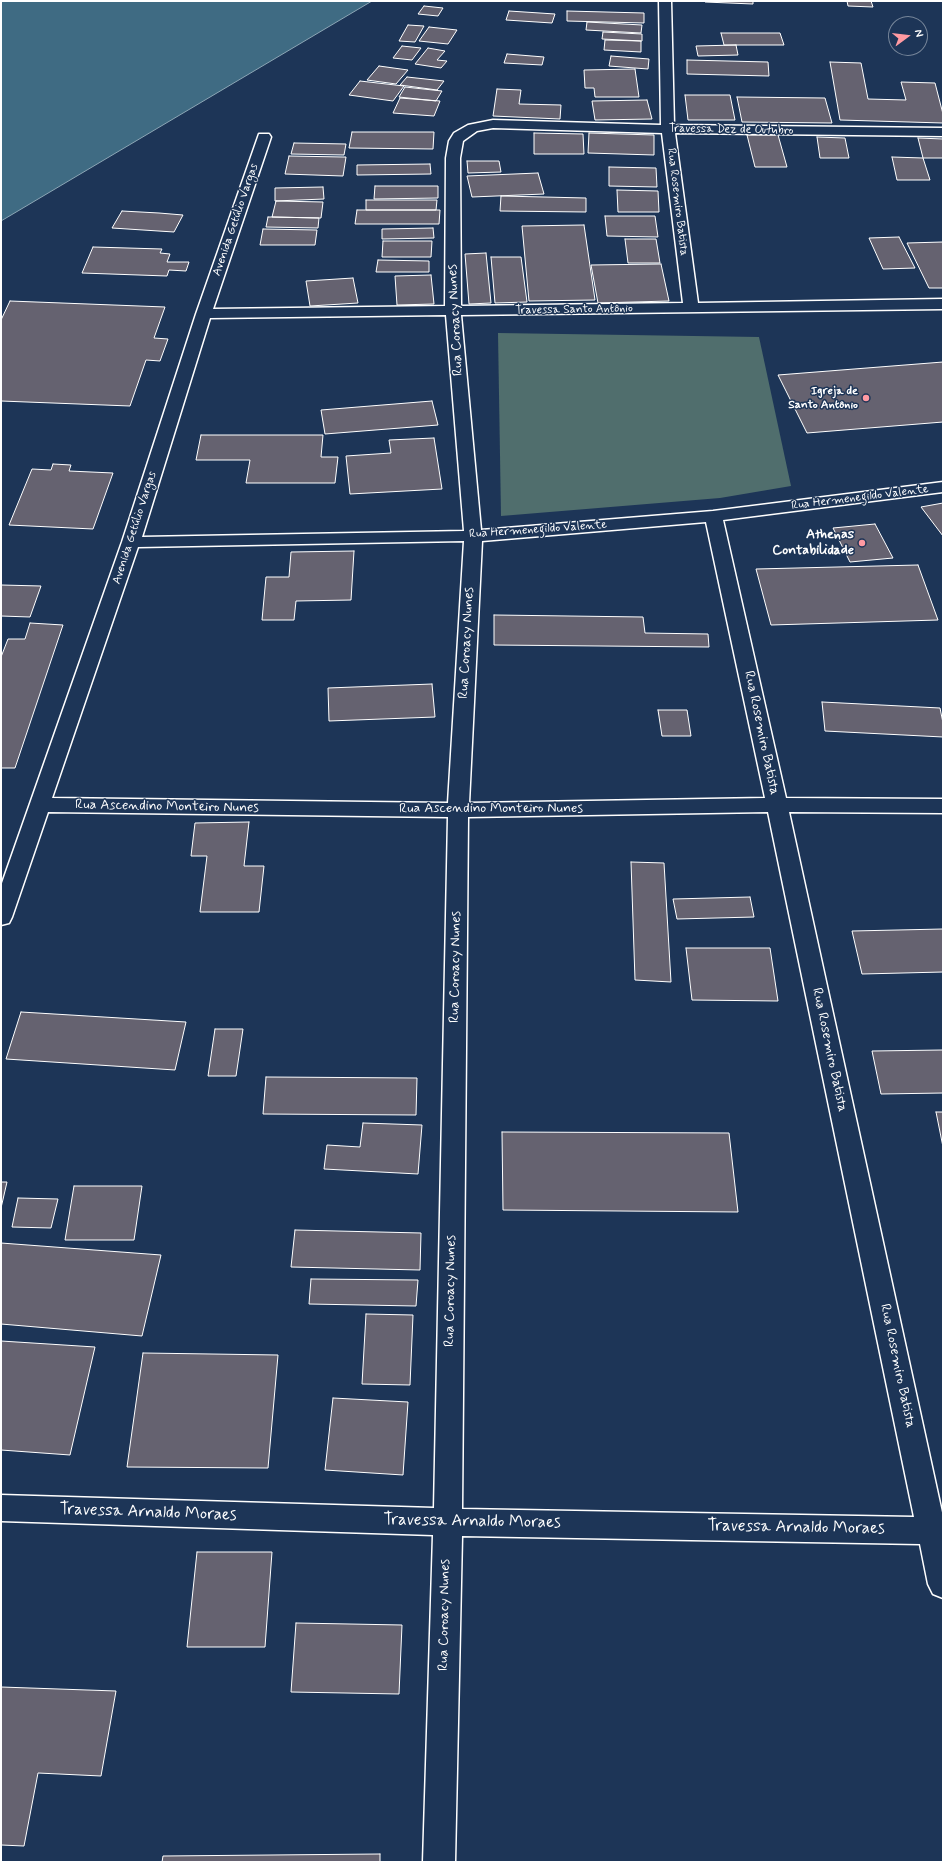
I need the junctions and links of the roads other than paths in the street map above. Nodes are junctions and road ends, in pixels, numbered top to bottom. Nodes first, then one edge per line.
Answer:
1 (665, 1) edge
2 (519, 124) joint
3 (668, 129) junction
4 (943, 132) edge
5 (264, 137) dead end
6 (943, 304) edge
7 (691, 308) junction
8 (454, 312) junction
9 (204, 314) junction
10 (943, 487) edge
11 (713, 516) junction
12 (473, 536) junction
13 (131, 542) junction
14 (39, 805) junction
15 (777, 805) junction
16 (943, 806) edge
17 (458, 810) junction
18 (1, 917) edge
19 (1, 1508) edge
20 (448, 1522) junction
21 (938, 1531) edge
22 (943, 1584) edge
23 (439, 1862) edge

1 - 3 street, Rua Rosemiro Batista
2 - 3 street, Travessa Dez de Outubro
2 - 8 street, Rua Coroacy Nunes
3 - 4 street, Travessa Dez de Outubro
3 - 7 street, Rua Rosemiro Batista
5 - 9 street, Avenida Getúlio Vargas
6 - 7 street, Travessa Santo Antônio
7 - 8 street, Travessa Santo Antônio
8 - 9 street, Travessa Santo Antônio
8 - 12 street, Rua Coroacy Nunes
9 - 13 street, Avenida Getúlio Vargas
10 - 11 street, Rua Hermenegildo Valente
11 - 12 street, Rua Hermenegildo Valente
11 - 15 street, Rua Rosemiro Batista
12 - 13 street, Rua Hermenegildo Valente
12 - 17 street, Rua Coroacy Nunes
13 - 14 street, Avenida Getúlio Vargas
14 - 17 street, Rua Ascendino Monteiro Nunes
14 - 18 street, Avenida Getúlio Vargas
15 - 16 street, Rua Ascendino Monteiro Nunes
15 - 17 street, Rua Ascendino Monteiro Nunes
15 - 21 street, Rua Rosemiro Batista
17 - 20 street, Rua Coroacy Nunes
19 - 20 street, Travessa Arnaldo Moraes
20 - 21 street, Travessa Arnaldo Moraes
20 - 23 street, Rua Coroacy Nunes
21 - 22 street, Rua Rosemiro Batista

